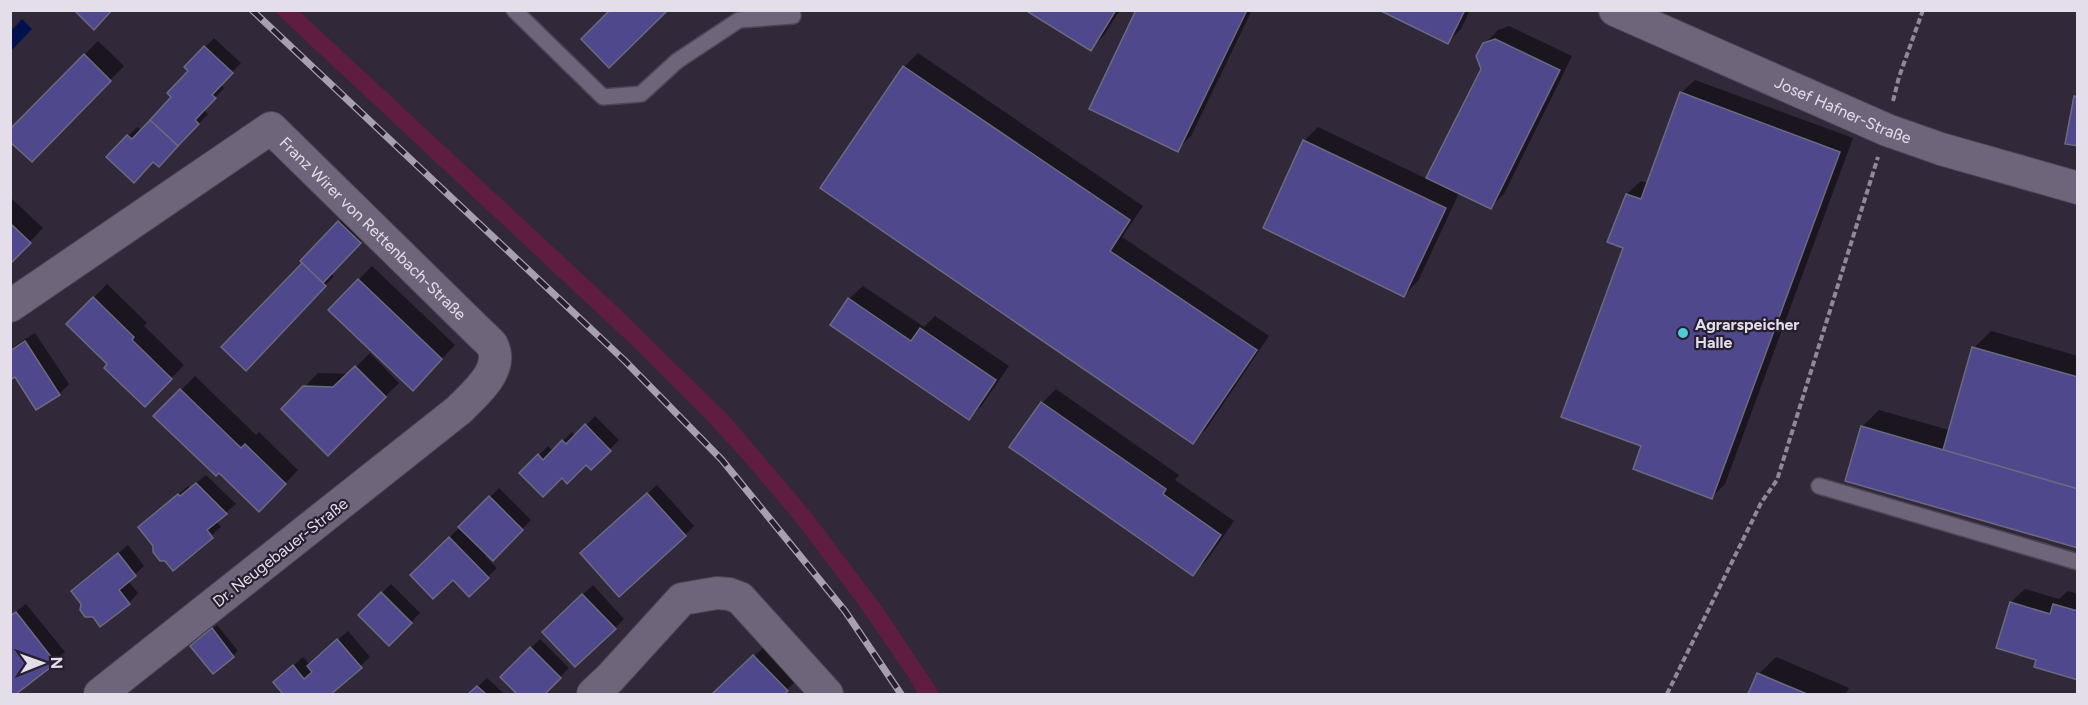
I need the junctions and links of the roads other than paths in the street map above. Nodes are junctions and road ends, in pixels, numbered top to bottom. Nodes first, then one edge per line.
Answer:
1 (514, 10) edge
2 (1615, 10) edge
3 (794, 16) dead end
4 (2078, 188) edge
5 (10, 306) edge
6 (460, 410) joint
7 (1819, 486) dead end
8 (2078, 562) edge
9 (100, 694) edge
10 (593, 694) edge
11 (827, 694) edge

1 - 3 lane
2 - 4 street, Josef Hafner-Straße
5 - 6 street, Franz Wirer von Rettenbach-Straße
6 - 9 street, Dr. Neugebauer-Straße
7 - 8 lane
10 - 11 street

